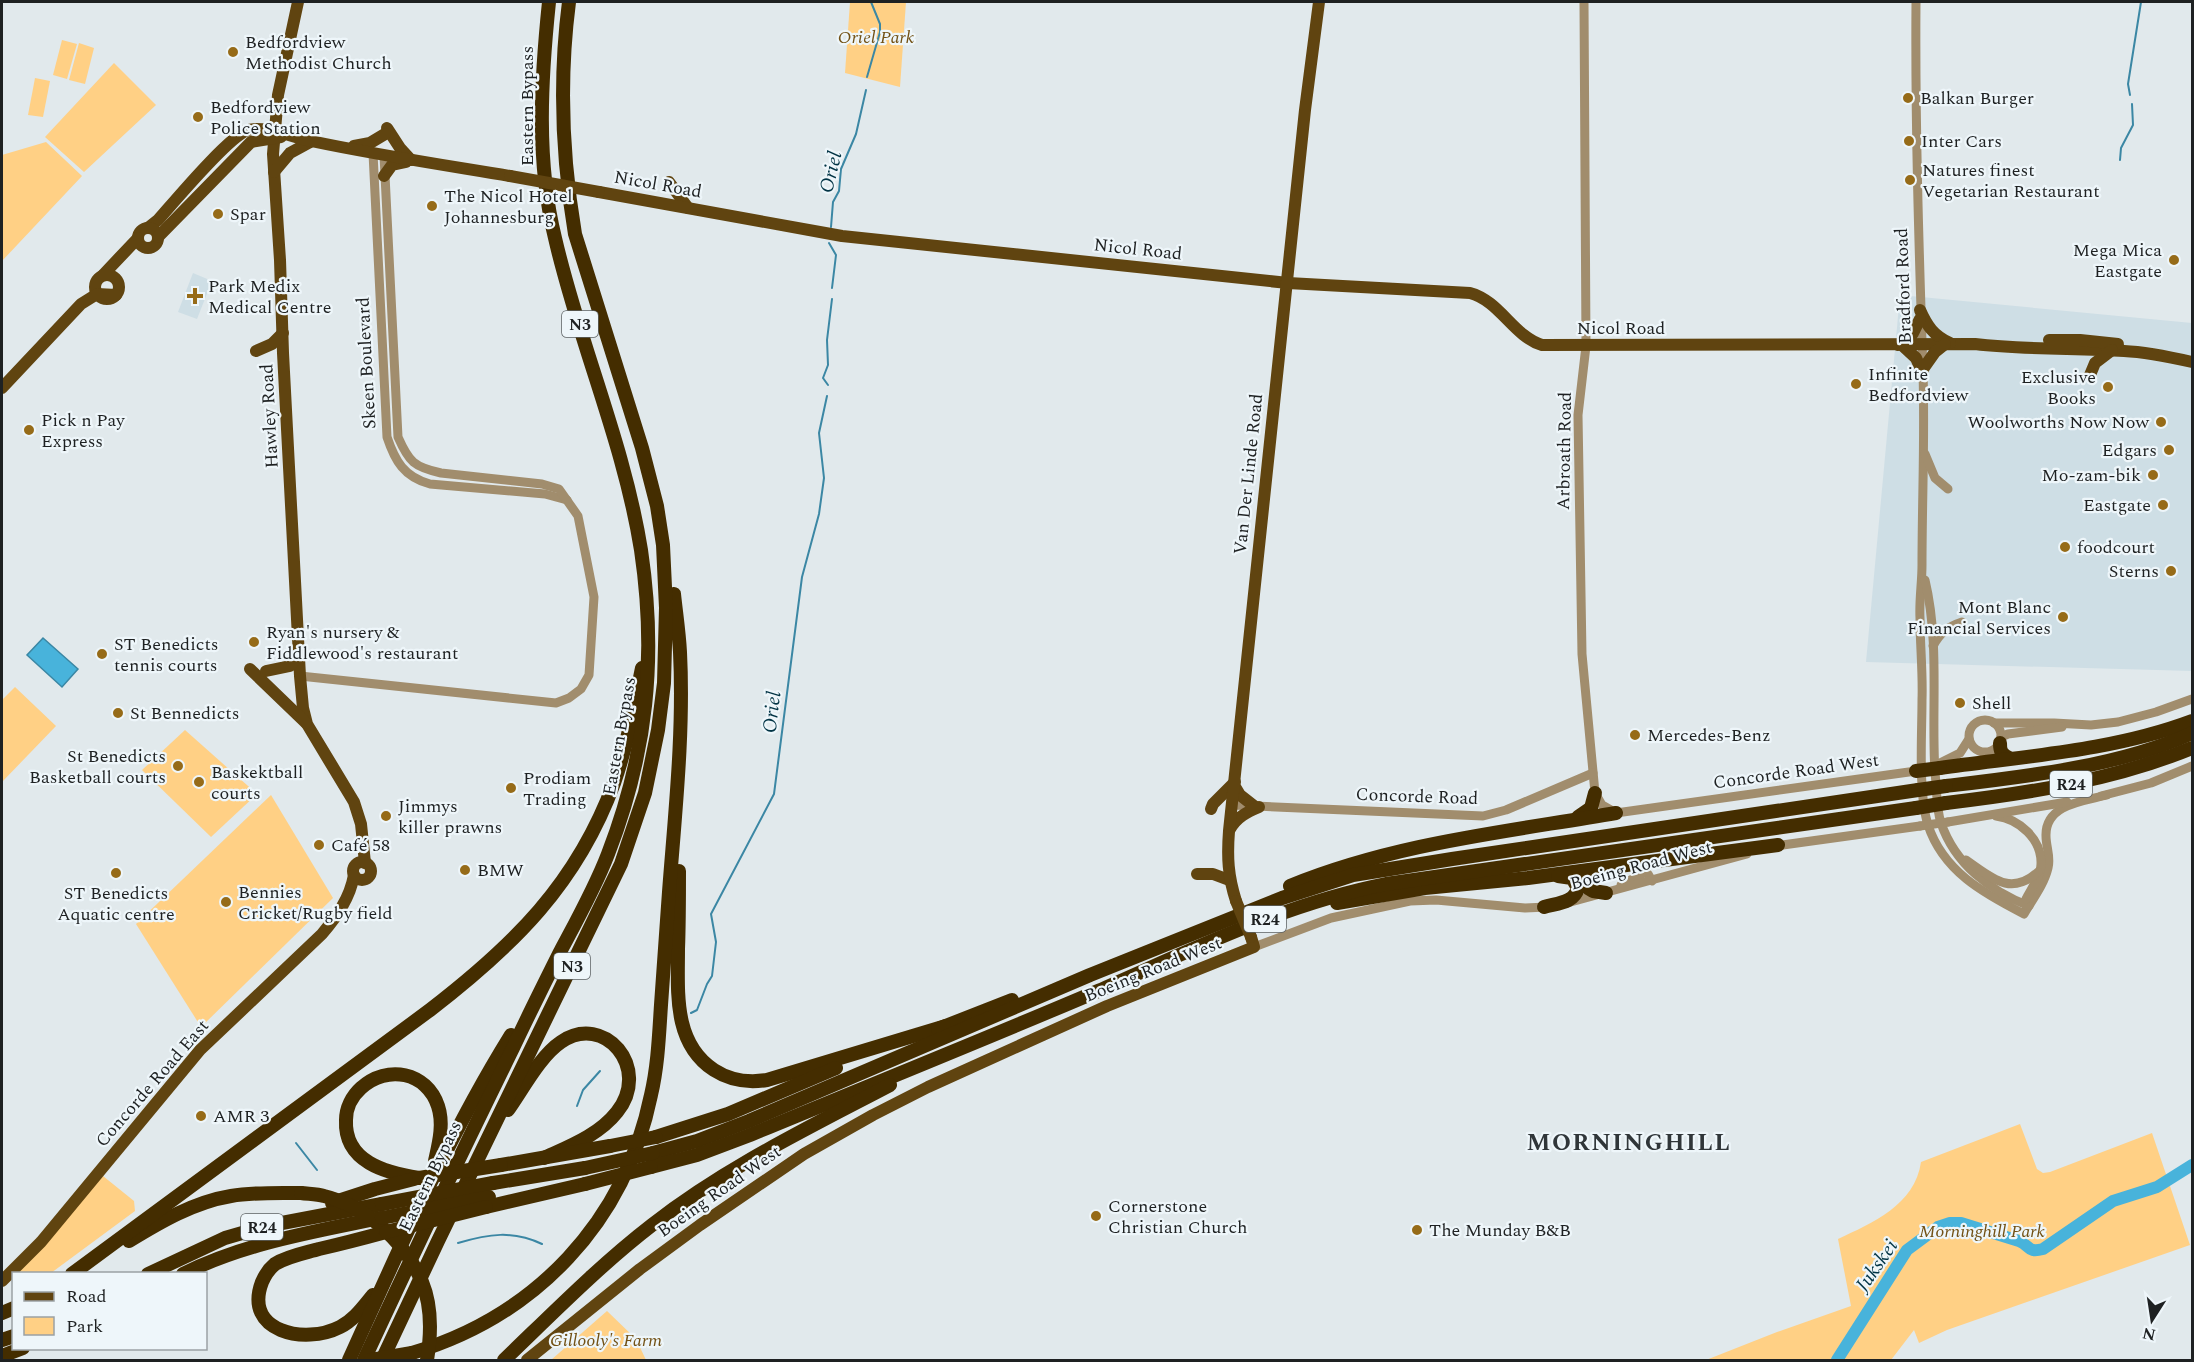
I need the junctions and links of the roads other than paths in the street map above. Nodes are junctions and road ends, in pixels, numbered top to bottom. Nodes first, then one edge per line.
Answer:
1 (290, 2) edge
2 (298, 2) edge
3 (549, 2) edge
4 (569, 2) edge
5 (1319, 2) edge
6 (1584, 2) edge
7 (1916, 2) edge
8 (272, 116) junction
9 (251, 129) junction
10 (271, 135) junction
11 (312, 141) junction
12 (227, 147) junction
13 (346, 147) junction
14 (378, 154) junction
15 (236, 156) junction
16 (413, 160) junction
17 (274, 172) junction
18 (384, 176) junction
19 (669, 182) dead end
20 (688, 208) junction
21 (147, 228) junction
22 (158, 237) junction
23 (140, 242) junction
24 (117, 281) junction
25 (1288, 283) junction
26 (99, 288) junction
27 (390, 296) junction
28 (379, 302) junction
29 (1920, 314) junction
30 (65, 320) junction
31 (283, 333) junction
32 (1921, 344) junction
33 (1949, 344) junction
34 (1976, 344) junction
35 (1900, 345) junction
36 (1586, 346) junction
37 (256, 351) dead end
38 (2112, 351) junction
39 (2150, 354) junction
40 (2193, 362) edge
41 (1923, 372) junction
42 (2090, 375) dead end
43 (2, 388) edge
44 (1922, 446) junction
45 (463, 476) junction
46 (462, 487) junction
47 (523, 487) junction
48 (1948, 489) dead end
49 (663, 545) junction
50 (1922, 569) junction
51 (1962, 622) dead end
52 (648, 642) junction
53 (1933, 646) junction
54 (299, 655) junction
55 (250, 669) dead end
56 (266, 671) dead end
57 (300, 676) junction
58 (2193, 699) edge
59 (2193, 721) edge
60 (1994, 723) junction
61 (307, 724) junction
62 (2073, 725) junction
63 (2193, 733) edge
64 (1969, 739) junction
65 (2000, 740) junction
66 (2193, 748) edge
67 (2009, 758) junction
68 (1940, 765) junction
69 (2193, 766) edge
70 (678, 767) junction
71 (1916, 771) joint
72 (1593, 773) junction
73 (1234, 784) junction
74 (1595, 794) junction
75 (2107, 795) junction
76 (1232, 805) junction
77 (1256, 807) junction
78 (1211, 809) dead end
79 (1616, 813) junction
80 (1976, 817) junction
81 (1562, 822) junction
82 (1229, 831) junction
83 (1778, 846) junction
84 (1956, 853) junction
85 (2039, 871) junction
86 (1197, 874) dead end
87 (1528, 878) junction
88 (1572, 878) junction
89 (1229, 880) junction
90 (1606, 893) junction
91 (1544, 907) junction
92 (2024, 909) junction
93 (1236, 930) junction
94 (1252, 942) junction
95 (1149, 951) junction
96 (1089, 975) junction
97 (546, 979) junction
98 (946, 1026) junction
99 (980, 1040) junction
100 (487, 1139) junction
101 (544, 1158) junction
102 (402, 1179) junction
103 (488, 1202) junction
104 (382, 1211) junction
105 (414, 1219) junction
106 (266, 1226) junction
107 (406, 1234) junction
108 (77, 1272) edge
109 (77, 1272) edge
110 (152, 1272) edge
111 (187, 1272) edge
112 (2, 1281) edge
113 (18, 1350) edge
114 (2, 1356) edge
115 (349, 1360) edge
116 (363, 1360) edge
117 (370, 1360) edge
118 (382, 1360) edge
119 (427, 1360) edge
120 (504, 1360) edge
121 (527, 1360) edge

1 - 8 main road
2 - 8 main road
3 - 52 highway, Eastern Bypass / N3
4 - 49 highway, Eastern Bypass / N3
5 - 25 main road, Van Der Linde Road
6 - 36 street, Arbroath Road
7 - 29 street, Bradford Road
8 - 9 main road
8 - 10 main road
9 - 10 main road, Nicol Road
9 - 12 main road
10 - 11 main road, Nicol Road
10 - 15 main road
10 - 17 main road, Hawley Road
11 - 13 main road, Nicol Road
11 - 17 main road
12 - 15 main road
12 - 21 main road
13 - 14 main road, Nicol Road
13 - 16 main road
14 - 16 main road, Nicol Road
14 - 18 street, Skeen Boulevard
14 - 28 street, Skeen Boulevard
15 - 22 main road
16 - 18 main road
16 - 20 main road, Nicol Road, bridge
17 - 31 main road, Hawley Road
18 - 27 street, Skeen Boulevard
19 - 20 main road
20 - 25 main road, Nicol Road
21 - 22 main road
21 - 23 main road
22 - 23 main road
23 - 24 main road
23 - 26 main road
24 - 26 main road
24 - 26 main road
25 - 36 main road, Nicol Road
25 - 73 main road, Van Der Linde Road
26 - 30 main road
26 - 30 main road
27 - 28 street
27 - 45 street, Skeen Boulevard
28 - 46 street, Skeen Boulevard
29 - 32 street, Bradford Road
29 - 33 main road
29 - 35 main road
30 - 43 main road
31 - 37 main road
31 - 54 main road, Hawley Road
32 - 33 main road, Nicol Road
32 - 35 main road, Nicol Road
32 - 41 street, Bradford Road
33 - 34 main road, Nicol Road
33 - 41 main road
34 - 38 main road, Nicol Road
34 - 39 main road, Nicol Road
35 - 36 main road, Nicol Road
35 - 41 main road
36 - 72 street, Arbroath Road
38 - 39 main road, Nicol Road
38 - 42 main road
39 - 40 main road, Nicol Road
41 - 44 street, Bradford Road
44 - 48 street
44 - 50 street, Bradford Road
45 - 46 street
45 - 47 street, Skeen Boulevard
46 - 47 street, Skeen Boulevard
47 - 57 street, Skeen Boulevard
49 - 70 highway
49 - 100 highway, Eastern Bypass / N3
50 - 53 street, Bradford Road
50 - 92 street, Bradford Road
51 - 53 street
52 - 97 highway, Eastern Bypass / N3
52 - 108 highway
53 - 84 street, Bradford Road
54 - 56 main road
54 - 57 main road, Hawley Road
55 - 61 main road
57 - 61 main road, Concorde Road East
58 - 62 street
59 - 67 highway
60 - 62 street
60 - 64 street
60 - 65 street
61 - 112 main road, Concorde Road East
62 - 65 street
63 - 95 highway, R24, bridge
64 - 65 street
64 - 68 street
65 - 67 highway
66 - 93 highway, R24, bridge
67 - 68 highway
68 - 71 highway, bridge
69 - 75 street, Boeing Road West
70 - 98 highway
70 - 117 highway, bridge
71 - 79 street, Concorde Road West
72 - 74 street, Arbroath Road
72 - 77 street, Concorde Road
73 - 76 main road, Van Der Linde Road
73 - 77 main road
73 - 78 main road
74 - 79 street
74 - 81 highway
75 - 80 street, Boeing Road West
75 - 92 street
76 - 77 street, Concorde Road
76 - 82 main road, Van Der Linde Road
77 - 82 main road
79 - 81 highway
80 - 83 street, Boeing Road West, bridge
80 - 85 street
81 - 95 highway
82 - 89 main road, Van Der Linde Road
83 - 87 highway
83 - 90 street, Boeing Road West
84 - 85 street
84 - 92 street, Bradford Road
85 - 92 street
86 - 89 main road
87 - 88 highway
87 - 93 highway
88 - 90 highway
88 - 91 highway
89 - 94 main road, Van Der Linde Road, bridge
90 - 91 street, Boeing Road West
91 - 94 street, Boeing Road West
93 - 99 highway, R24
94 - 121 main road, Boeing Road West
95 - 96 highway, R24
96 - 98 highway
96 - 104 highway, R24, bridge
97 - 105 highway
97 - 116 highway, Eastern Bypass / N3
98 - 101 highway, bridge
99 - 103 highway, R24, bridge
99 - 120 highway
100 - 101 highway
100 - 118 highway, Eastern Bypass / N3
101 - 102 highway, bridge
102 - 105 highway
102 - 106 highway
103 - 104 highway, R24, bridge
103 - 107 highway, bridge
104 - 106 highway, R24
104 - 111 highway, R24
105 - 107 highway
106 - 110 highway, R24
107 - 115 highway
109 - 119 highway, bridge
113 - 114 highway

